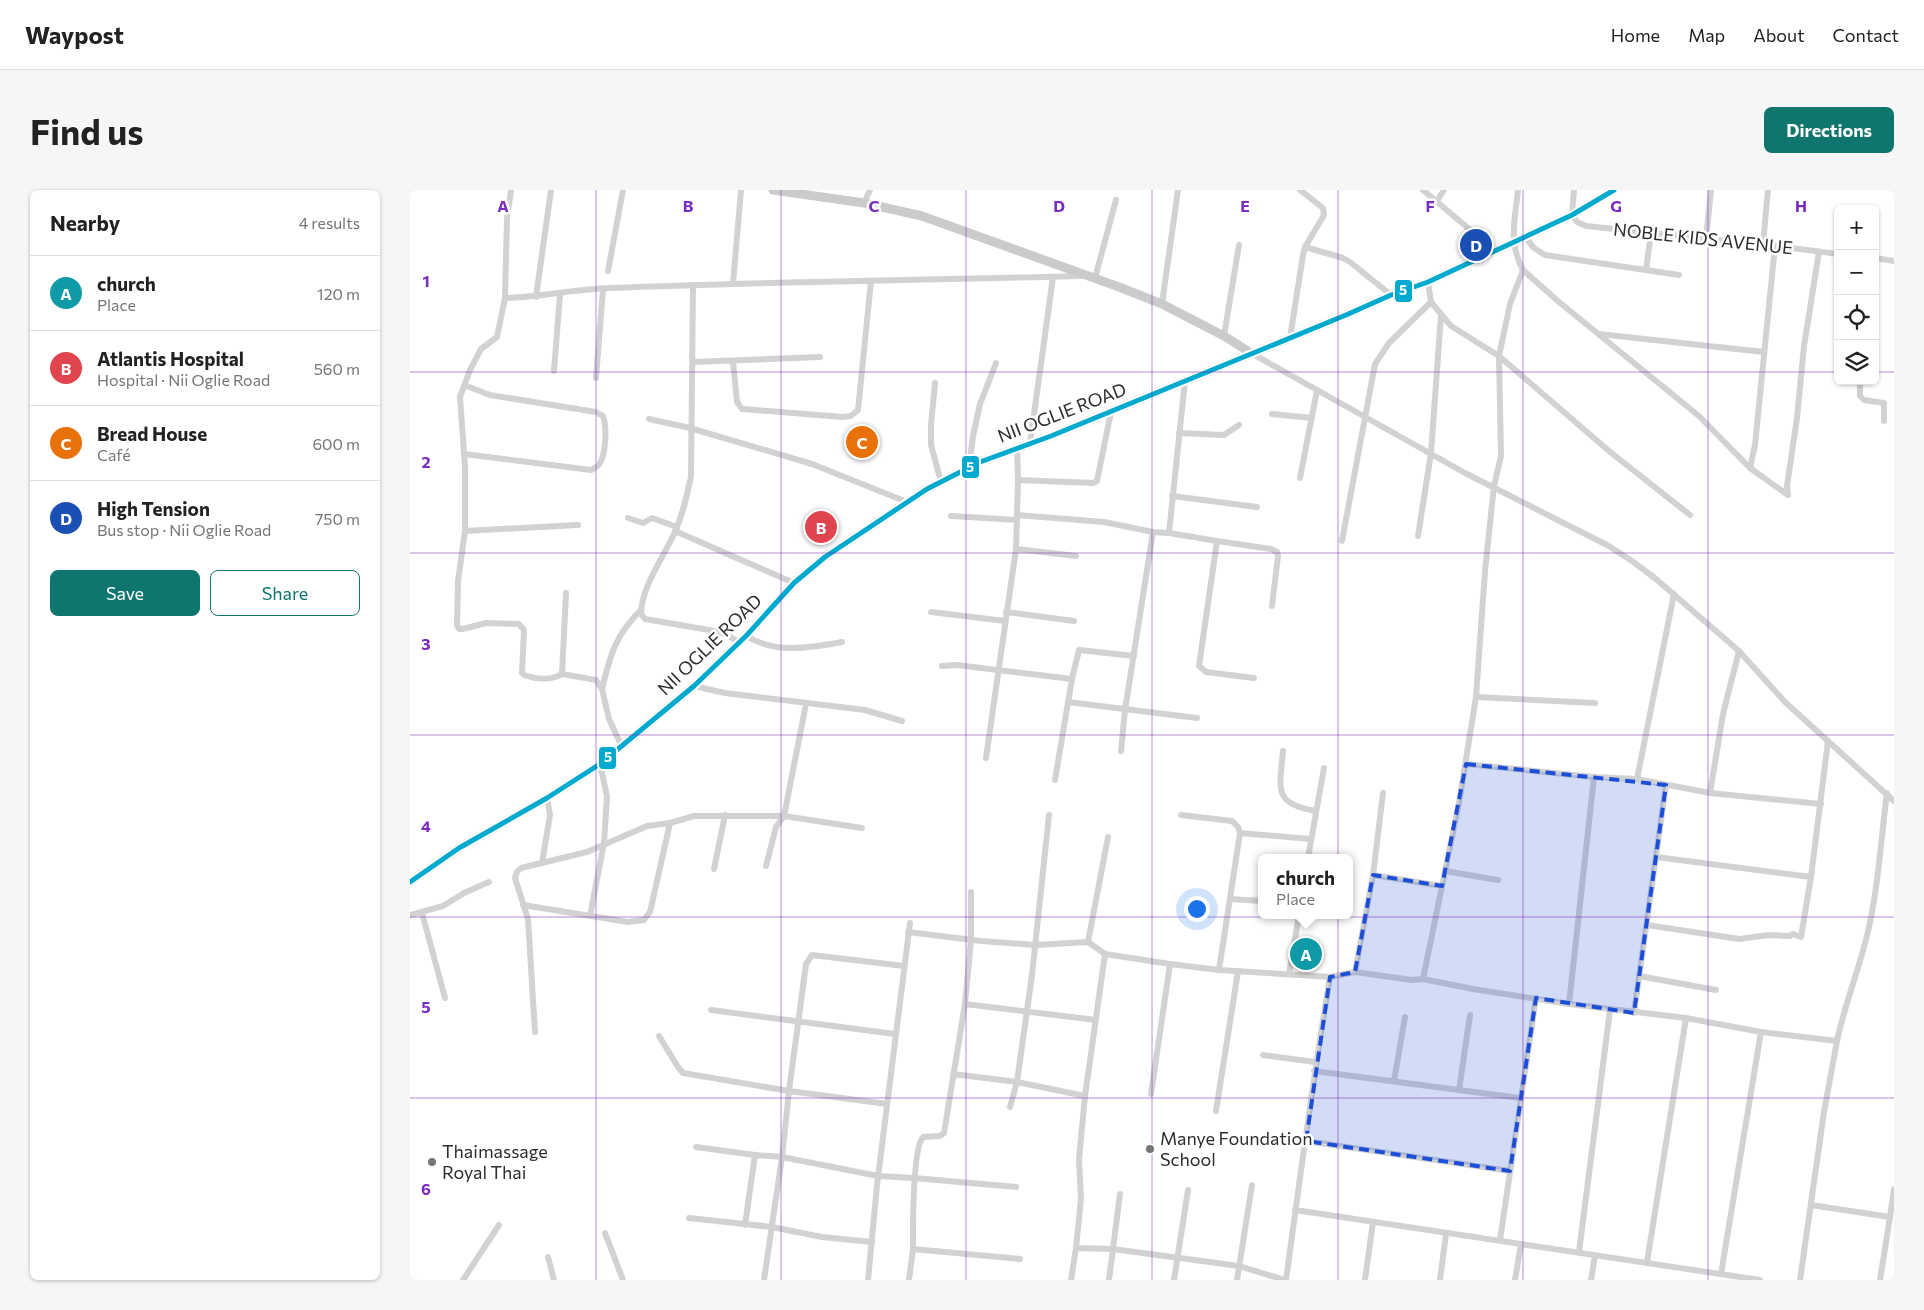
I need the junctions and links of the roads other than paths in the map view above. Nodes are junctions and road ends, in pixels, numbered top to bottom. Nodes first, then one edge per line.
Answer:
1 (511, 190) edge
2 (551, 190) edge
3 (623, 190) edge
4 (741, 190) edge
5 (772, 190) edge
6 (870, 190) edge
7 (1178, 190) edge
8 (1300, 190) edge
9 (1423, 190) edge
10 (1444, 190) edge
11 (1518, 190) edge
12 (1574, 190) edge
13 (1614, 190) edge
14 (1711, 190) edge
15 (1768, 190) edge
16 (813, 192) edge
17 (1116, 200) dead end
18 (1437, 201) junction
19 (864, 203) junction
20 (1572, 215) junction
21 (1651, 233) junction
22 (1525, 237) junction
23 (1706, 239) junction
24 (1513, 242) junction
25 (1764, 244) junction
26 (1239, 245) dead end
27 (1776, 246) junction
28 (1305, 247) junction
29 (1495, 251) junction
30 (1819, 252) junction
31 (1834, 254) edge
32 (1879, 258) edge
33 (1894, 260) edge
34 (1523, 270) junction
35 (1646, 270) junction
36 (608, 271) dead end
37 (1679, 275) dead end
38 (1052, 277) junction
39 (1092, 277) junction
40 (871, 281) junction
41 (1428, 282) junction
42 (733, 284) junction
43 (693, 285) junction
44 (604, 288) junction
45 (560, 294) junction
46 (1391, 295) junction
47 (536, 297) junction
48 (505, 298) junction
49 (1431, 302) junction
50 (1162, 304) junction
51 (1441, 315) junction
52 (1599, 334) junction
53 (1224, 336) junction
54 (1290, 338) junction
55 (1764, 352) junction
56 (1251, 353) junction
57 (1499, 356) junction
58 (820, 357) dead end
59 (694, 362) junction
60 (733, 362) junction
61 (996, 363) dead end
62 (554, 371) dead end
63 (596, 378) dead end
64 (1185, 381) junction
65 (935, 384) dead end
66 (464, 385) junction
67 (1860, 385) edge
68 (1317, 390) junction
69 (1111, 412) junction
70 (1272, 414) dead end
71 (1364, 416) junction
72 (1312, 418) junction
73 (649, 419) dead end
74 (1884, 421) dead end
75 (1239, 425) dead end
76 (690, 428) junction
77 (1179, 433) junction
78 (1030, 443) junction
79 (1017, 448) junction
80 (1431, 453) junction
81 (464, 454) junction
82 (969, 467) junction
83 (1750, 468) junction
84 (1300, 478) dead end
85 (1018, 480) junction
86 (941, 482) junction
87 (1494, 486) junction
88 (1172, 496) junction
89 (907, 502) junction
90 (1257, 507) dead end
91 (1690, 515) dead end
92 (951, 516) dead end
93 (628, 518) dead end
94 (1017, 518) junction
95 (578, 525) dead end
96 (676, 529) junction
97 (465, 531) junction
98 (1153, 532) junction
99 (1170, 534) junction
100 (1418, 536) dead end
101 (1217, 541) junction
102 (1342, 541) dead end
103 (1016, 549) junction
104 (1076, 556) dead end
105 (794, 583) junction
106 (566, 593) dead end
107 (1674, 594) junction
108 (1272, 606) dead end
109 (641, 610) junction
110 (931, 612) dead end
111 (1006, 612) junction
112 (1005, 621) junction
113 (1074, 622) dead end
114 (742, 639) junction
115 (842, 642) dead end
116 (1739, 651) junction
117 (1134, 656) junction
118 (942, 666) dead end
119 (998, 670) junction
120 (562, 674) junction
121 (1254, 678) dead end
122 (1072, 679) junction
123 (694, 686) junction
124 (602, 688) junction
125 (1476, 697) junction
126 (1068, 702) junction
127 (1595, 703) dead end
128 (806, 704) junction
129 (1125, 710) junction
130 (1198, 718) dead end
131 (902, 722) dead end
132 (1828, 741) junction
133 (622, 747) junction
134 (1121, 751) dead end
135 (1284, 751) dead end
136 (986, 758) dead end
137 (600, 764) junction
138 (1466, 764) junction
139 (1324, 768) dead end
140 (1594, 777) junction
141 (1637, 779) junction
142 (1055, 780) dead end
143 (1666, 785) junction
144 (1710, 793) junction
145 (1887, 793) junction
146 (1383, 794) dead end
147 (547, 798) junction
148 (1894, 801) edge
149 (1821, 804) junction
150 (1316, 811) junction
151 (725, 815) junction
152 (1049, 815) dead end
153 (1181, 815) dead end
154 (784, 816) junction
155 (670, 823) junction
156 (862, 828) dead end
157 (1240, 833) junction
158 (1108, 836) dead end
159 (1311, 839) junction
160 (604, 843) junction
161 (1309, 854) edge
162 (1656, 857) junction
163 (542, 863) junction
164 (766, 866) dead end
165 (714, 869) dead end
166 (1445, 871) junction
167 (1373, 874) junction
168 (1812, 877) junction
169 (1498, 880) dead end
170 (410, 882) edge
171 (489, 882) dead end
172 (1442, 886) junction
173 (971, 892) dead end
174 (1230, 899) junction
175 (1258, 901) edge
176 (523, 905) junction
177 (422, 913) junction
178 (410, 915) edge
179 (590, 916) junction
180 (1298, 919) edge
181 (910, 923) dead end
182 (1647, 925) junction
183 (908, 932) junction
184 (971, 940) junction
185 (1088, 942) junction
186 (1035, 945) junction
187 (1105, 954) junction
188 (1170, 964) junction
189 (904, 966) junction
190 (1219, 970) junction
191 (1238, 971) junction
192 (1355, 972) junction
193 (1289, 974) junction
194 (1639, 976) junction
195 (1330, 977) junction
196 (1423, 979) junction
197 (1716, 990) dead end
198 (445, 998) dead end
199 (1536, 998) junction
200 (965, 1004) junction
201 (1569, 1004) junction
202 (711, 1010) dead end
203 (1610, 1010) junction
204 (1026, 1012) junction
205 (1634, 1012) junction
206 (1470, 1015) dead end
207 (1405, 1017) dead end
208 (1686, 1018) junction
209 (1096, 1020) junction
210 (798, 1022) junction
211 (535, 1032) dead end
212 (1761, 1032) junction
213 (895, 1034) junction
214 (659, 1036) dead end
215 (1837, 1041) junction
216 (1263, 1055) dead end
217 (1316, 1062) junction
218 (1314, 1071) junction
219 (953, 1074) junction
220 (1394, 1081) junction
221 (1017, 1082) junction
222 (790, 1090) junction
223 (1459, 1090) junction
224 (1151, 1094) dead end
225 (1085, 1096) junction
226 (1520, 1098) junction
227 (887, 1104) junction
228 (1010, 1108) dead end
229 (1216, 1111) dead end
230 (1306, 1141) junction
231 (696, 1147) dead end
232 (755, 1155) junction
233 (782, 1157) junction
234 (1510, 1171) junction
235 (878, 1176) junction
236 (914, 1178) junction
237 (1252, 1185) dead end
238 (1016, 1187) dead end
239 (1894, 1189) edge
240 (1188, 1190) dead end
241 (1120, 1194) dead end
242 (1811, 1205) junction
243 (1296, 1210) junction
244 (1890, 1216) junction
245 (688, 1218) dead end
246 (1373, 1222) junction
247 (745, 1224) junction
248 (499, 1225) dead end
249 (772, 1227) junction
250 (605, 1233) dead end
251 (1446, 1234) junction
252 (1500, 1240) junction
253 (872, 1242) junction
254 (1521, 1244) junction
255 (1076, 1248) junction
256 (913, 1249) junction
257 (1113, 1249) junction
258 (1579, 1252) junction
259 (1595, 1255) junction
260 (548, 1257) dead end
261 (1178, 1258) junction
262 (1020, 1259) dead end
263 (1647, 1262) junction
264 (1239, 1266) junction
265 (1721, 1274) junction
266 (464, 1280) edge
267 (554, 1280) edge
268 (623, 1280) edge
269 (764, 1280) edge
270 (868, 1280) edge
271 (909, 1280) edge
272 (1071, 1280) edge
273 (1108, 1280) edge
274 (1174, 1280) edge
275 (1237, 1280) edge
276 (1285, 1280) edge
277 (1365, 1280) edge
278 (1440, 1280) edge
279 (1515, 1280) edge
280 (1591, 1280) edge
281 (1760, 1280) edge
282 (1800, 1280) edge
283 (1880, 1280) edge

1 - 48 street
2 - 47 street
3 - 36 street
4 - 42 street
5 - 16 street
6 - 19 street
7 - 50 street
8 - 28 street
9 - 18 street
10 - 18 street
11 - 24 street
12 - 20 street
13 - 20 street, NII OGLIE ROAD
14 - 23 street
15 - 25 street
16 - 19 street
17 - 39 street
18 - 29 street
19 - 39 street
20 - 21 street, NOBLE KIDS AVENUE
20 - 22 street, NII OGLIE ROAD
21 - 23 street, NOBLE KIDS AVENUE
21 - 35 street
22 - 24 street, NII OGLIE ROAD
22 - 35 street
23 - 25 street, NOBLE KIDS AVENUE
24 - 29 street, NII OGLIE ROAD
24 - 34 street
25 - 27 street, NOBLE KIDS AVENUE
26 - 53 street
27 - 30 street, NOBLE KIDS AVENUE
27 - 55 street
28 - 46 street
28 - 54 street
29 - 41 street, NII OGLIE ROAD
30 - 31 street, NOBLE KIDS AVENUE
30 - 83 street
32 - 33 street
34 - 52 street
34 - 57 street
35 - 37 street
38 - 39 street
38 - 40 street
38 - 78 street
39 - 50 street
40 - 42 street
40 - 60 street
41 - 46 street, NII OGLIE ROAD
41 - 49 street
42 - 43 street
43 - 44 street
43 - 59 street
44 - 45 street
44 - 63 street
45 - 47 street
45 - 62 street
46 - 54 street, NII OGLIE ROAD
47 - 48 street
48 - 66 street
49 - 51 street
49 - 71 street
50 - 53 street
51 - 57 street
51 - 80 street
52 - 55 street
52 - 83 street
53 - 56 street
54 - 56 street, NII OGLIE ROAD
55 - 83 street
56 - 64 street, NII OGLIE ROAD
56 - 68 street
57 - 87 street
57 - 91 street
58 - 60 street
59 - 60 street
59 - 76 street
61 - 82 street
64 - 69 street, NII OGLIE ROAD
64 - 77 street
65 - 86 street
66 - 81 street
66 - 81 street
67 - 74 street
68 - 71 street
68 - 72 street
69 - 78 street, NII OGLIE ROAD
69 - 85 street
70 - 72 street
71 - 80 street
71 - 102 street
72 - 84 street
73 - 76 street
75 - 77 street
76 - 89 street
76 - 96 street
77 - 88 street
78 - 79 street, NII OGLIE ROAD
79 - 82 street, NII OGLIE ROAD
79 - 85 street
80 - 87 street
80 - 100 street
81 - 97 street
82 - 86 street, NII OGLIE ROAD
85 - 94 street
86 - 89 street, NII OGLIE ROAD
87 - 107 street
87 - 125 street
88 - 90 street
88 - 99 street
89 - 105 street, NII OGLIE ROAD
92 - 94 street
93 - 96 street
94 - 98 street
94 - 103 street
95 - 97 street
96 - 105 street
96 - 109 street
97 - 120 street
98 - 99 street
98 - 117 street
99 - 101 street
101 - 108 street
101 - 121 street
103 - 104 street
103 - 111 street
105 - 114 street, NII OGLIE ROAD
106 - 120 street
107 - 116 street
107 - 141 street
109 - 114 street
109 - 124 street
110 - 112 street
111 - 112 street
111 - 113 street
112 - 119 street
114 - 115 street
114 - 123 street, NII OGLIE ROAD
116 - 132 street
116 - 144 street
117 - 122 street
117 - 129 street
118 - 119 street
119 - 122 street
119 - 136 street
120 - 124 street
122 - 126 street
123 - 128 street
123 - 133 street, NII OGLIE ROAD
124 - 133 street
125 - 127 street
125 - 138 street
126 - 129 street
126 - 142 street
128 - 131 street
128 - 154 street
129 - 130 street
129 - 134 street
132 - 145 street
132 - 149 street
133 - 137 street, NII OGLIE ROAD
135 - 150 street
137 - 147 street, NII OGLIE ROAD
137 - 160 street
138 - 140 street
138 - 166 street
139 - 150 street
140 - 141 street
140 - 201 street
141 - 143 street
143 - 144 street
143 - 162 street
144 - 149 street
145 - 148 street
145 - 215 street
146 - 167 street
147 - 163 street
147 - 170 street, NII OGLIE ROAD
149 - 168 street
150 - 159 street
151 - 154 street
151 - 155 street
151 - 165 street
152 - 186 street
153 - 157 street
154 - 156 street
154 - 164 street
155 - 160 street
155 - 179 street
157 - 159 street
157 - 174 street
158 - 185 street
159 - 161 street
160 - 163 street
160 - 179 street
162 - 168 street
162 - 182 street
163 - 176 street
166 - 169 street
166 - 172 street
167 - 172 street
167 - 192 street
168 - 182 street
171 - 177 street
172 - 196 street
173 - 184 street
174 - 175 street
174 - 190 street
176 - 179 street
176 - 211 street
177 - 178 street
177 - 198 street
180 - 193 street
181 - 183 street
182 - 194 street
183 - 184 street
183 - 189 street
184 - 186 street
184 - 200 street
185 - 186 street
185 - 187 street
186 - 204 street
187 - 188 street
187 - 209 street
188 - 190 street
188 - 224 street
189 - 210 street
189 - 213 street
190 - 191 street
191 - 193 street
191 - 229 street
192 - 195 street
192 - 196 street
193 - 195 street
194 - 197 street
194 - 205 street
195 - 217 street
196 - 199 street
199 - 201 street
199 - 226 street
200 - 204 street
200 - 219 street
201 - 203 street
202 - 210 street
203 - 205 street
203 - 258 street
204 - 209 street
204 - 221 street
205 - 208 street
206 - 223 street
207 - 220 street
208 - 212 street
208 - 263 street
209 - 225 street
210 - 213 street
210 - 222 street
212 - 215 street
212 - 265 street
213 - 227 street
214 - 222 street
215 - 242 street
216 - 217 street
217 - 218 street
218 - 220 street
218 - 230 street
219 - 221 street
219 - 236 street
220 - 223 street
221 - 225 street
221 - 228 street
222 - 227 street
222 - 233 street
223 - 226 street
225 - 255 street
226 - 234 street
227 - 235 street
230 - 234 street
230 - 243 street
231 - 232 street
232 - 233 street
232 - 247 street
233 - 235 street
233 - 249 street
234 - 252 street
235 - 236 street
235 - 253 street
236 - 238 street
236 - 256 street
237 - 264 street
239 - 244 street
240 - 261 street
241 - 257 street
242 - 244 street
242 - 282 street
243 - 246 street
243 - 276 street
244 - 283 street
245 - 247 street
246 - 251 street
246 - 277 street
247 - 249 street
248 - 266 street
249 - 253 street
249 - 269 street
250 - 268 street
251 - 252 street
251 - 278 street
252 - 254 street
253 - 270 street
254 - 258 street
254 - 279 street
255 - 257 street
255 - 272 street
256 - 262 street
256 - 271 street
257 - 261 street
257 - 273 street
258 - 259 street
259 - 263 street
259 - 280 street
260 - 267 street
261 - 264 street
261 - 274 street
263 - 265 street
264 - 275 street
264 - 276 street
265 - 281 street

